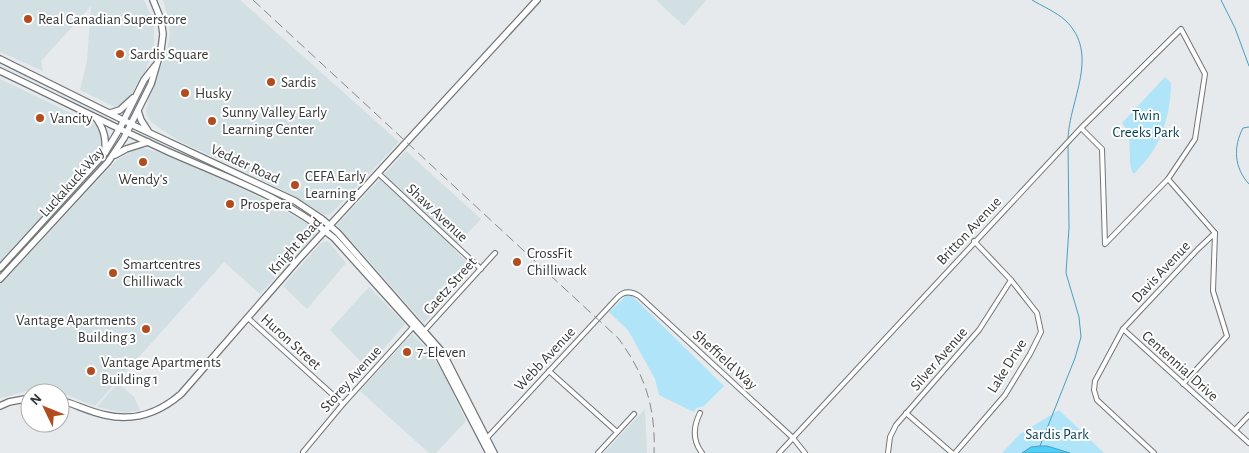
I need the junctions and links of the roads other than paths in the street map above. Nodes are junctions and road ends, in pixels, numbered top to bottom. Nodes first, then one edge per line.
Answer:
1 (153, 0) edge
2 (537, 0) edge
3 (0, 59) edge
4 (157, 62) junction
5 (0, 71) edge
6 (138, 93) junction
7 (138, 111) junction
8 (110, 113) junction
9 (95, 117) junction
10 (124, 120) junction
11 (131, 124) junction
12 (120, 128) junction
13 (1081, 128) junction
14 (127, 132) junction
15 (149, 133) junction
16 (148, 142) junction
17 (105, 153) junction
18 (115, 155) junction
19 (378, 173) junction
20 (1168, 179) junction
21 (328, 229) junction
22 (1215, 232) junction
23 (974, 241) junction
24 (495, 253) dead end
25 (0, 268) edge
26 (481, 269) junction
27 (0, 279) edge
28 (1011, 280) junction
29 (625, 293) joint
30 (248, 318) junction
31 (415, 324) junction
32 (1123, 329) junction
33 (423, 333) junction
34 (549, 371) junction
35 (1183, 384) junction
36 (20, 400) edge
37 (70, 403) edge
38 (343, 404) junction
39 (0, 406) edge
40 (700, 413) dead end
41 (906, 413) junction
42 (634, 414) dead end
43 (1249, 416) edge
44 (1235, 430) junction
45 (618, 432) junction
46 (793, 438) junction
47 (484, 440) junction
48 (1249, 443) edge
49 (303, 452) edge
50 (489, 453) edge
51 (494, 453) edge
52 (598, 453) edge
53 (702, 453) edge
54 (779, 453) edge
55 (804, 453) edge
56 (888, 453) edge
57 (954, 453) edge
58 (1154, 453) edge

1 - 4 street, Luckakuck Way
2 - 19 street, Knight Road
3 - 8 street, Vedder Road
4 - 6 street, Luckakuck Way
4 - 7 street, Luckakuck Way
5 - 9 street, Vedder Road
6 - 8 street
6 - 10 street, Luckakuck Way
7 - 11 street, Luckakuck Way
7 - 15 street
8 - 10 street, Vedder Road
9 - 12 street, Vedder Road
9 - 17 street
10 - 11 street, Vedder Road
10 - 12 street, Luckakuck Way
11 - 14 street, Luckakuck Way
11 - 15 street, Vedder Road
12 - 14 street, Vedder Road
12 - 17 street, Luckakuck Way
13 - 20 street
13 - 20 street, Britton Avenue
13 - 23 street, Britton Avenue
14 - 16 street, Vedder Road
14 - 18 street, Luckakuck Way
15 - 21 street, Vedder Road
16 - 18 street
16 - 21 street, Vedder Road
17 - 25 street, Luckakuck Way
18 - 27 street, Luckakuck Way
19 - 21 street, Knight Road
19 - 26 street, Shaw Avenue
20 - 22 street
21 - 30 street, Knight Road
21 - 31 street, Vedder Road
22 - 32 street, Davis Avenue
22 - 35 street
23 - 28 street, Lake Drive
23 - 46 street, Britton Avenue
24 - 26 street, Gaetz Street
26 - 33 street, Gaetz Street
28 - 41 street, Silver Avenue
28 - 57 street, Lake Drive
29 - 34 street, Webb Avenue
29 - 46 street, Sheffield Way
30 - 37 street, Knight Road
30 - 38 street, Huron Street
31 - 33 street, Vedder Road
31 - 38 street, Storey Avenue
32 - 35 street, Centennial Drive
32 - 58 street, Centennial Drive
33 - 47 street, Vedder Road
34 - 45 street
34 - 47 street, Webb Avenue
35 - 44 street, Centennial Drive
36 - 39 street
38 - 49 street, Storey Avenue
40 - 53 street
41 - 56 street, Silver Avenue
41 - 57 street
42 - 45 street
43 - 44 street
44 - 48 street, Centennial Drive
45 - 52 street
46 - 54 street, Britton Avenue
46 - 55 street, Sheffield Way
47 - 50 street, Vedder Road
47 - 51 street, Vedder Road

